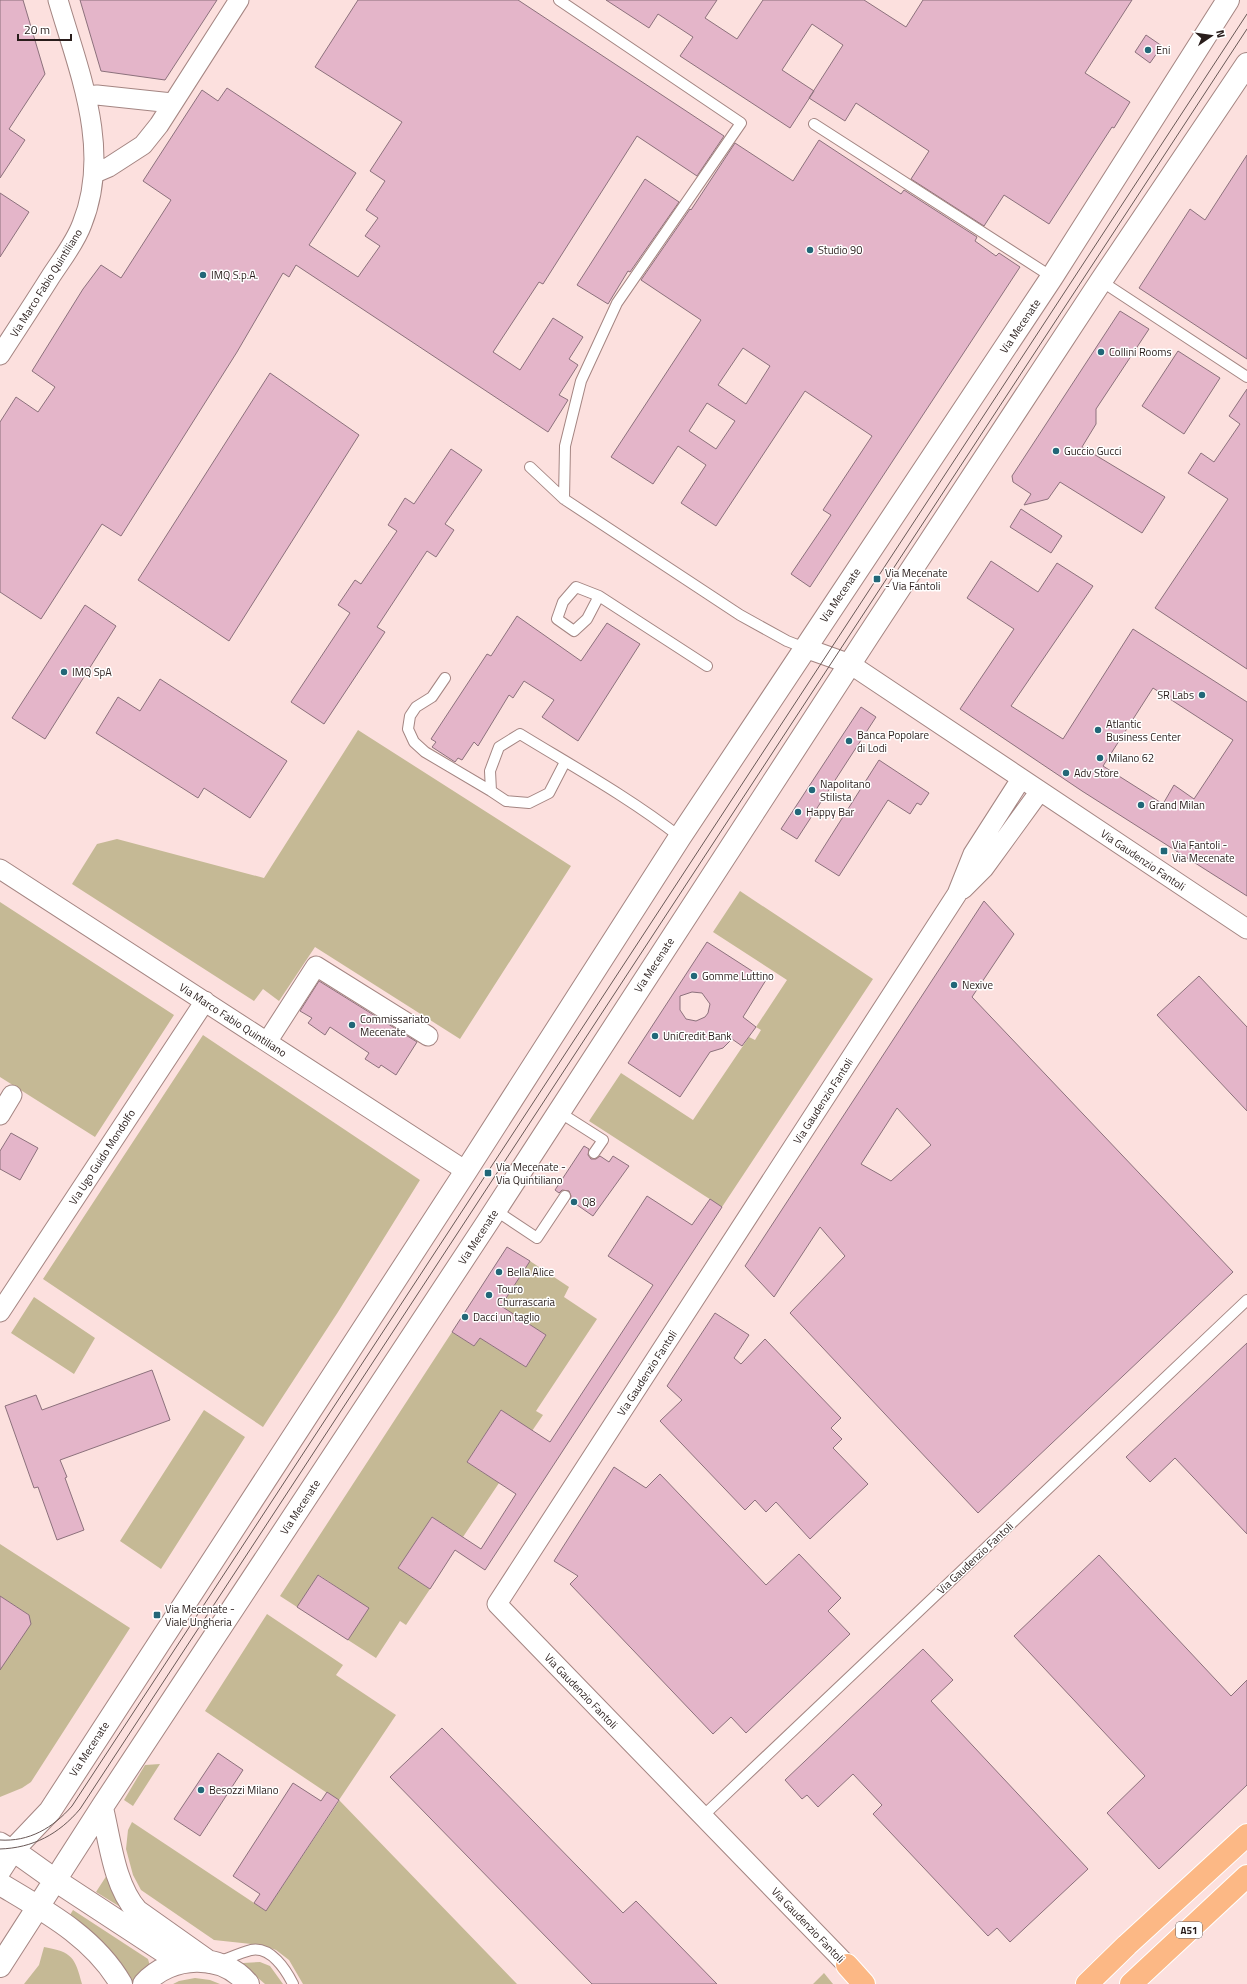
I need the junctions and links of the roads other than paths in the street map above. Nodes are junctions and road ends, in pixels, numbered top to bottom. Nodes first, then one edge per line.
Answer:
1 (58, 0) edge
2 (239, 0) edge
3 (558, 0) edge
4 (1224, 2) edge
5 (1247, 64) edge
6 (86, 96) junction
7 (172, 103) junction
8 (814, 124) dead end
9 (95, 173) junction
10 (1052, 277) junction
11 (1101, 282) junction
12 (0, 355) edge
13 (1247, 377) edge
14 (530, 467) dead end
15 (564, 499) junction
16 (599, 596) junction
17 (805, 648) junction
18 (850, 664) junction
19 (707, 666) dead end
20 (445, 678) dead end
21 (565, 762) junction
22 (1021, 779) junction
23 (491, 791) junction
24 (1040, 791) junction
25 (680, 837) junction
26 (0, 869) edge
27 (958, 894) junction
28 (1247, 929) edge
29 (205, 1001) junction
30 (428, 1036) dead end
31 (266, 1042) junction
32 (12, 1095) dead end
33 (559, 1112) junction
34 (0, 1115) edge
35 (594, 1153) dead end
36 (466, 1171) junction
37 (565, 1196) dead end
38 (495, 1210) junction
39 (1247, 1300) edge
40 (0, 1312) edge
41 (102, 1808) junction
42 (703, 1816) junction
43 (1247, 1835) edge
44 (4, 1847) edge
45 (0, 1870) edge
46 (1247, 1876) edge
47 (55, 1880) junction
48 (0, 1884) edge
49 (38, 1907) junction
50 (180, 1962) junction
51 (212, 1962) junction
52 (847, 1965) junction
53 (0, 1966) edge
54 (121, 1984) edge
55 (144, 1984) edge
56 (248, 1984) edge
57 (293, 1984) edge
58 (858, 1984) edge
59 (864, 1984) edge
60 (1087, 1984) edge
61 (1131, 1984) edge

1 - 6 street, Via Marco Fabio Quintiliano
2 - 7 street
3 - 15 lane
4 - 10 main road, Via Mecenate
5 - 11 main road, Via Mecenate
6 - 7 street
6 - 9 street, Via Marco Fabio Quintiliano
7 - 9 street
8 - 10 lane
9 - 12 street, Via Marco Fabio Quintiliano
10 - 17 main road, Via Mecenate
11 - 13 lane
11 - 18 main road, Via Mecenate
14 - 15 lane
15 - 17 lane
16 - 16 lane
16 - 19 lane
17 - 18 street
17 - 25 main road, Via Mecenate
18 - 22 street, Via Gaudenzio Fantoli
18 - 33 main road, Via Mecenate
20 - 23 lane
21 - 23 lane
21 - 23 lane
21 - 25 lane
22 - 24 street, Via Gaudenzio Fantoli
22 - 27 street, Via Gaudenzio Fantoli
24 - 27 street, Via Gaudenzio Fantoli
24 - 28 street, Via Gaudenzio Fantoli
25 - 36 main road, Via Mecenate
26 - 29 street, Via Marco Fabio Quintiliano
27 - 42 street, Via Gaudenzio Fantoli
29 - 31 street, Via Marco Fabio Quintiliano
29 - 40 street, Via Ugo Guido Mondolfo
30 - 31 street
31 - 36 street, Via Marco Fabio Quintiliano
32 - 34 street
33 - 35 lane
33 - 38 main road, Via Mecenate
36 - 44 main road, Via Mecenate
37 - 38 lane
38 - 41 main road, Via Mecenate
39 - 42 lane, Via Gaudenzio Fantoli
41 - 47 main road, Via Mecenate
41 - 51 main road
42 - 52 street, Via Gaudenzio Fantoli
43 - 60 highway
44 - 45 main road, Via Mecenate
44 - 47 main road
46 - 61 highway, A51
47 - 49 main road, Via Mecenate
47 - 50 main road
48 - 49 main road
49 - 53 main road, Via Mecenate
49 - 54 main road
50 - 51 main road
50 - 55 main road
51 - 56 main road
51 - 57 lane
52 - 58 highway
52 - 59 highway

